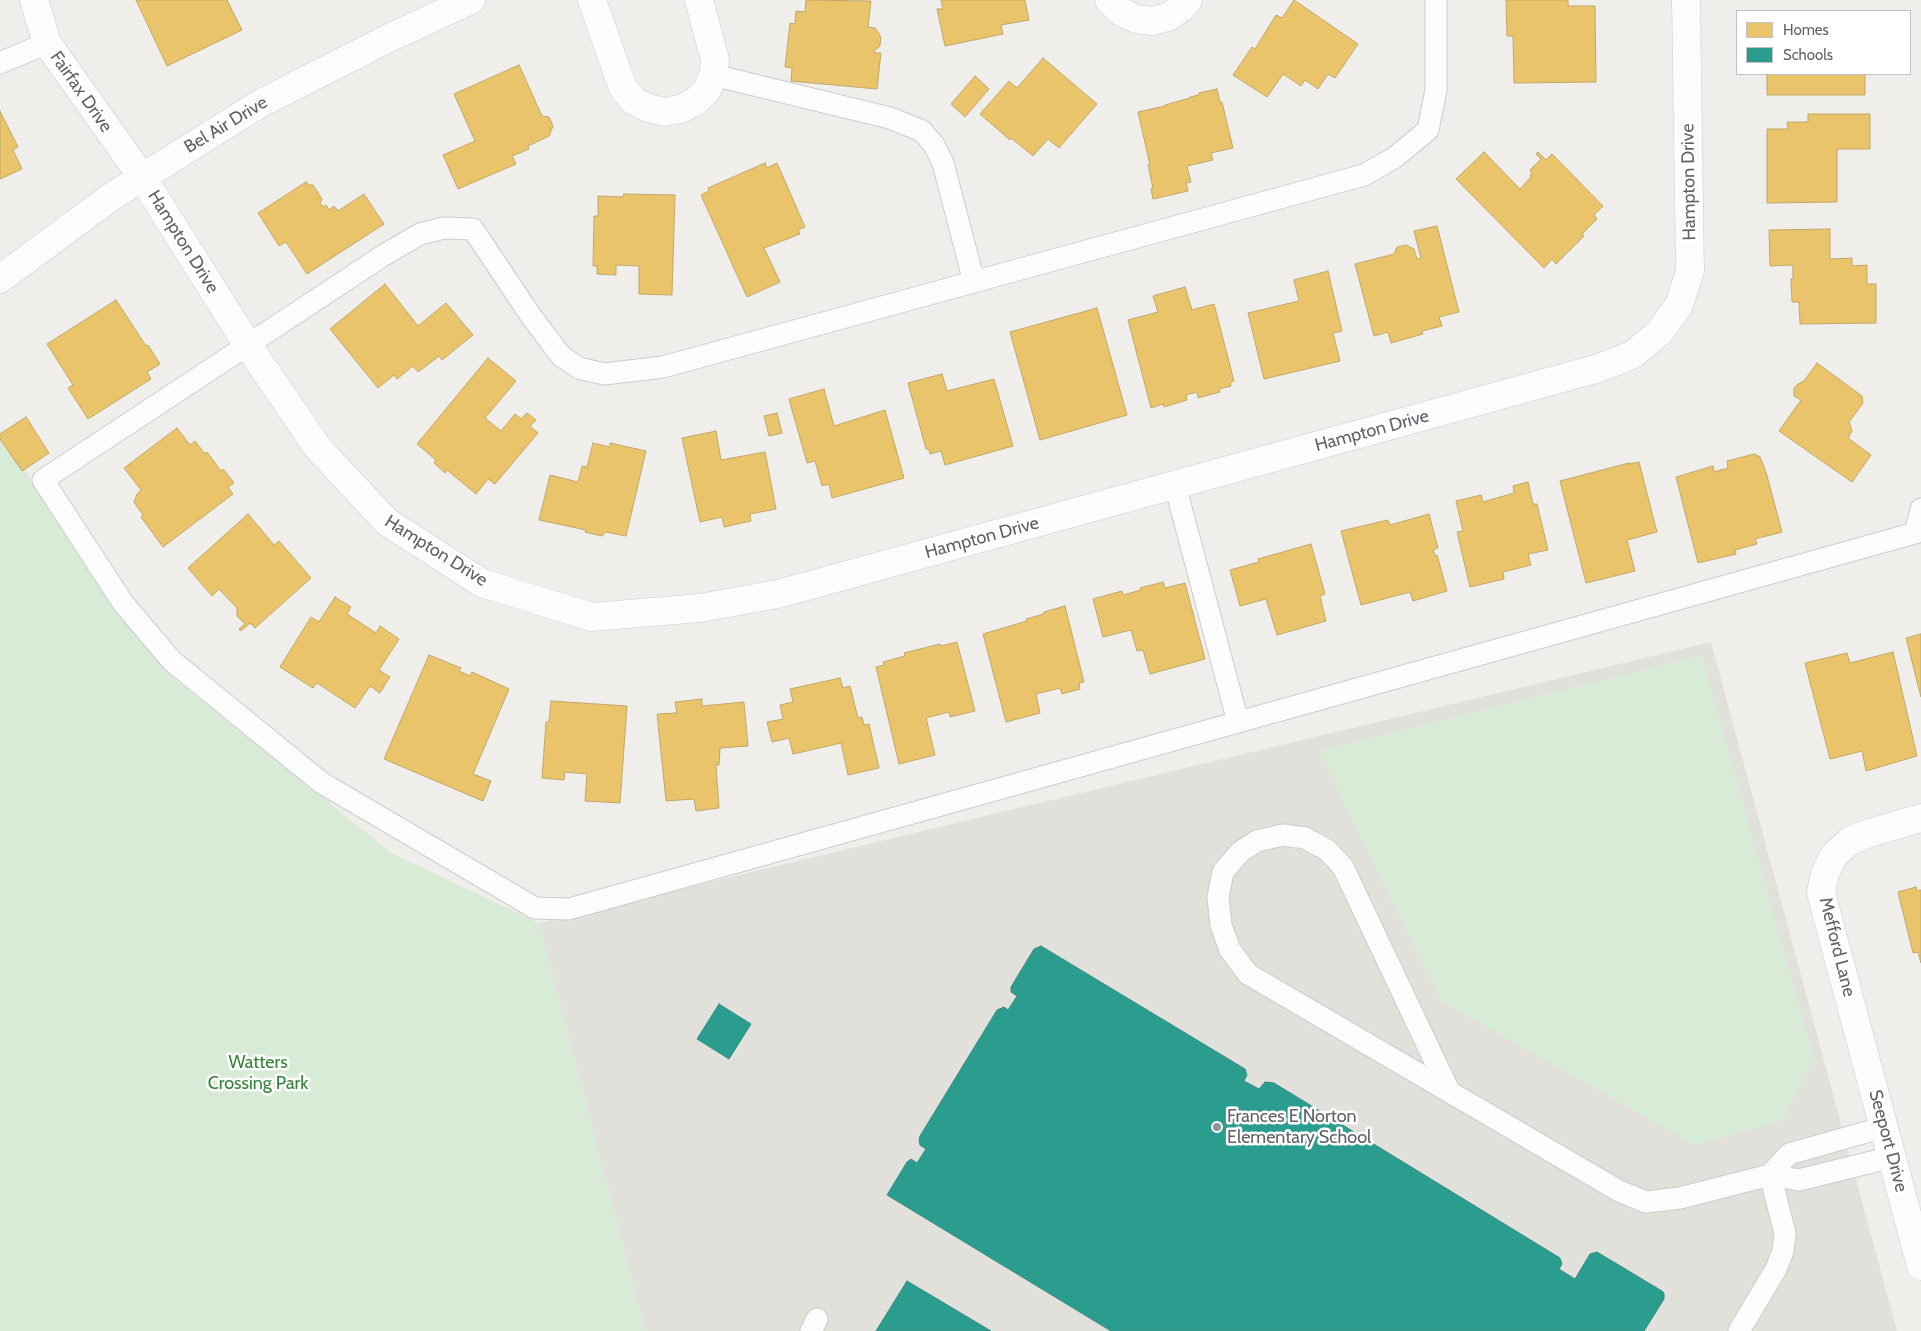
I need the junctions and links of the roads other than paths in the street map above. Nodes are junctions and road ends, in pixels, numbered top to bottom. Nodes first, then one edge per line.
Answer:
1 (34, 0) edge
2 (470, 0) edge
3 (592, 0) edge
4 (699, 0) edge
5 (1109, 0) edge
6 (1188, 0) edge
7 (1436, 0) edge
8 (1686, 0) edge
9 (47, 43) junction
10 (0, 64) edge
11 (714, 76) junction
12 (142, 177) junction
13 (0, 279) edge
14 (974, 282) junction
15 (247, 344) junction
16 (1175, 485) junction
17 (1921, 509) edge
18 (1238, 722) junction
19 (1921, 818) edge
20 (1870, 1074) joint
21 (1449, 1091) junction
22 (1884, 1127) junction
23 (1892, 1157) junction
24 (1770, 1175) junction
25 (1921, 1266) edge
26 (1739, 1331) edge

1 - 9 street, Fairfax Drive
2 - 12 street, Bel Air Drive
3 - 11 street
4 - 11 street
5 - 6 street
7 - 14 lane
8 - 16 street, Hampton Drive
9 - 10 lane
9 - 12 street, Fairfax Drive
11 - 14 lane
12 - 13 street, Bel Air Drive
12 - 15 street, Hampton Drive
14 - 15 lane
15 - 16 street, Hampton Drive
15 - 18 lane
16 - 18 lane
17 - 18 lane
19 - 20 street, Mefford Lane
20 - 22 street, Seeport Drive
21 - 21 lane
21 - 24 lane
22 - 23 street, Seeport Drive
22 - 24 lane
23 - 24 lane
23 - 25 street, Seeport Drive
24 - 26 lane

